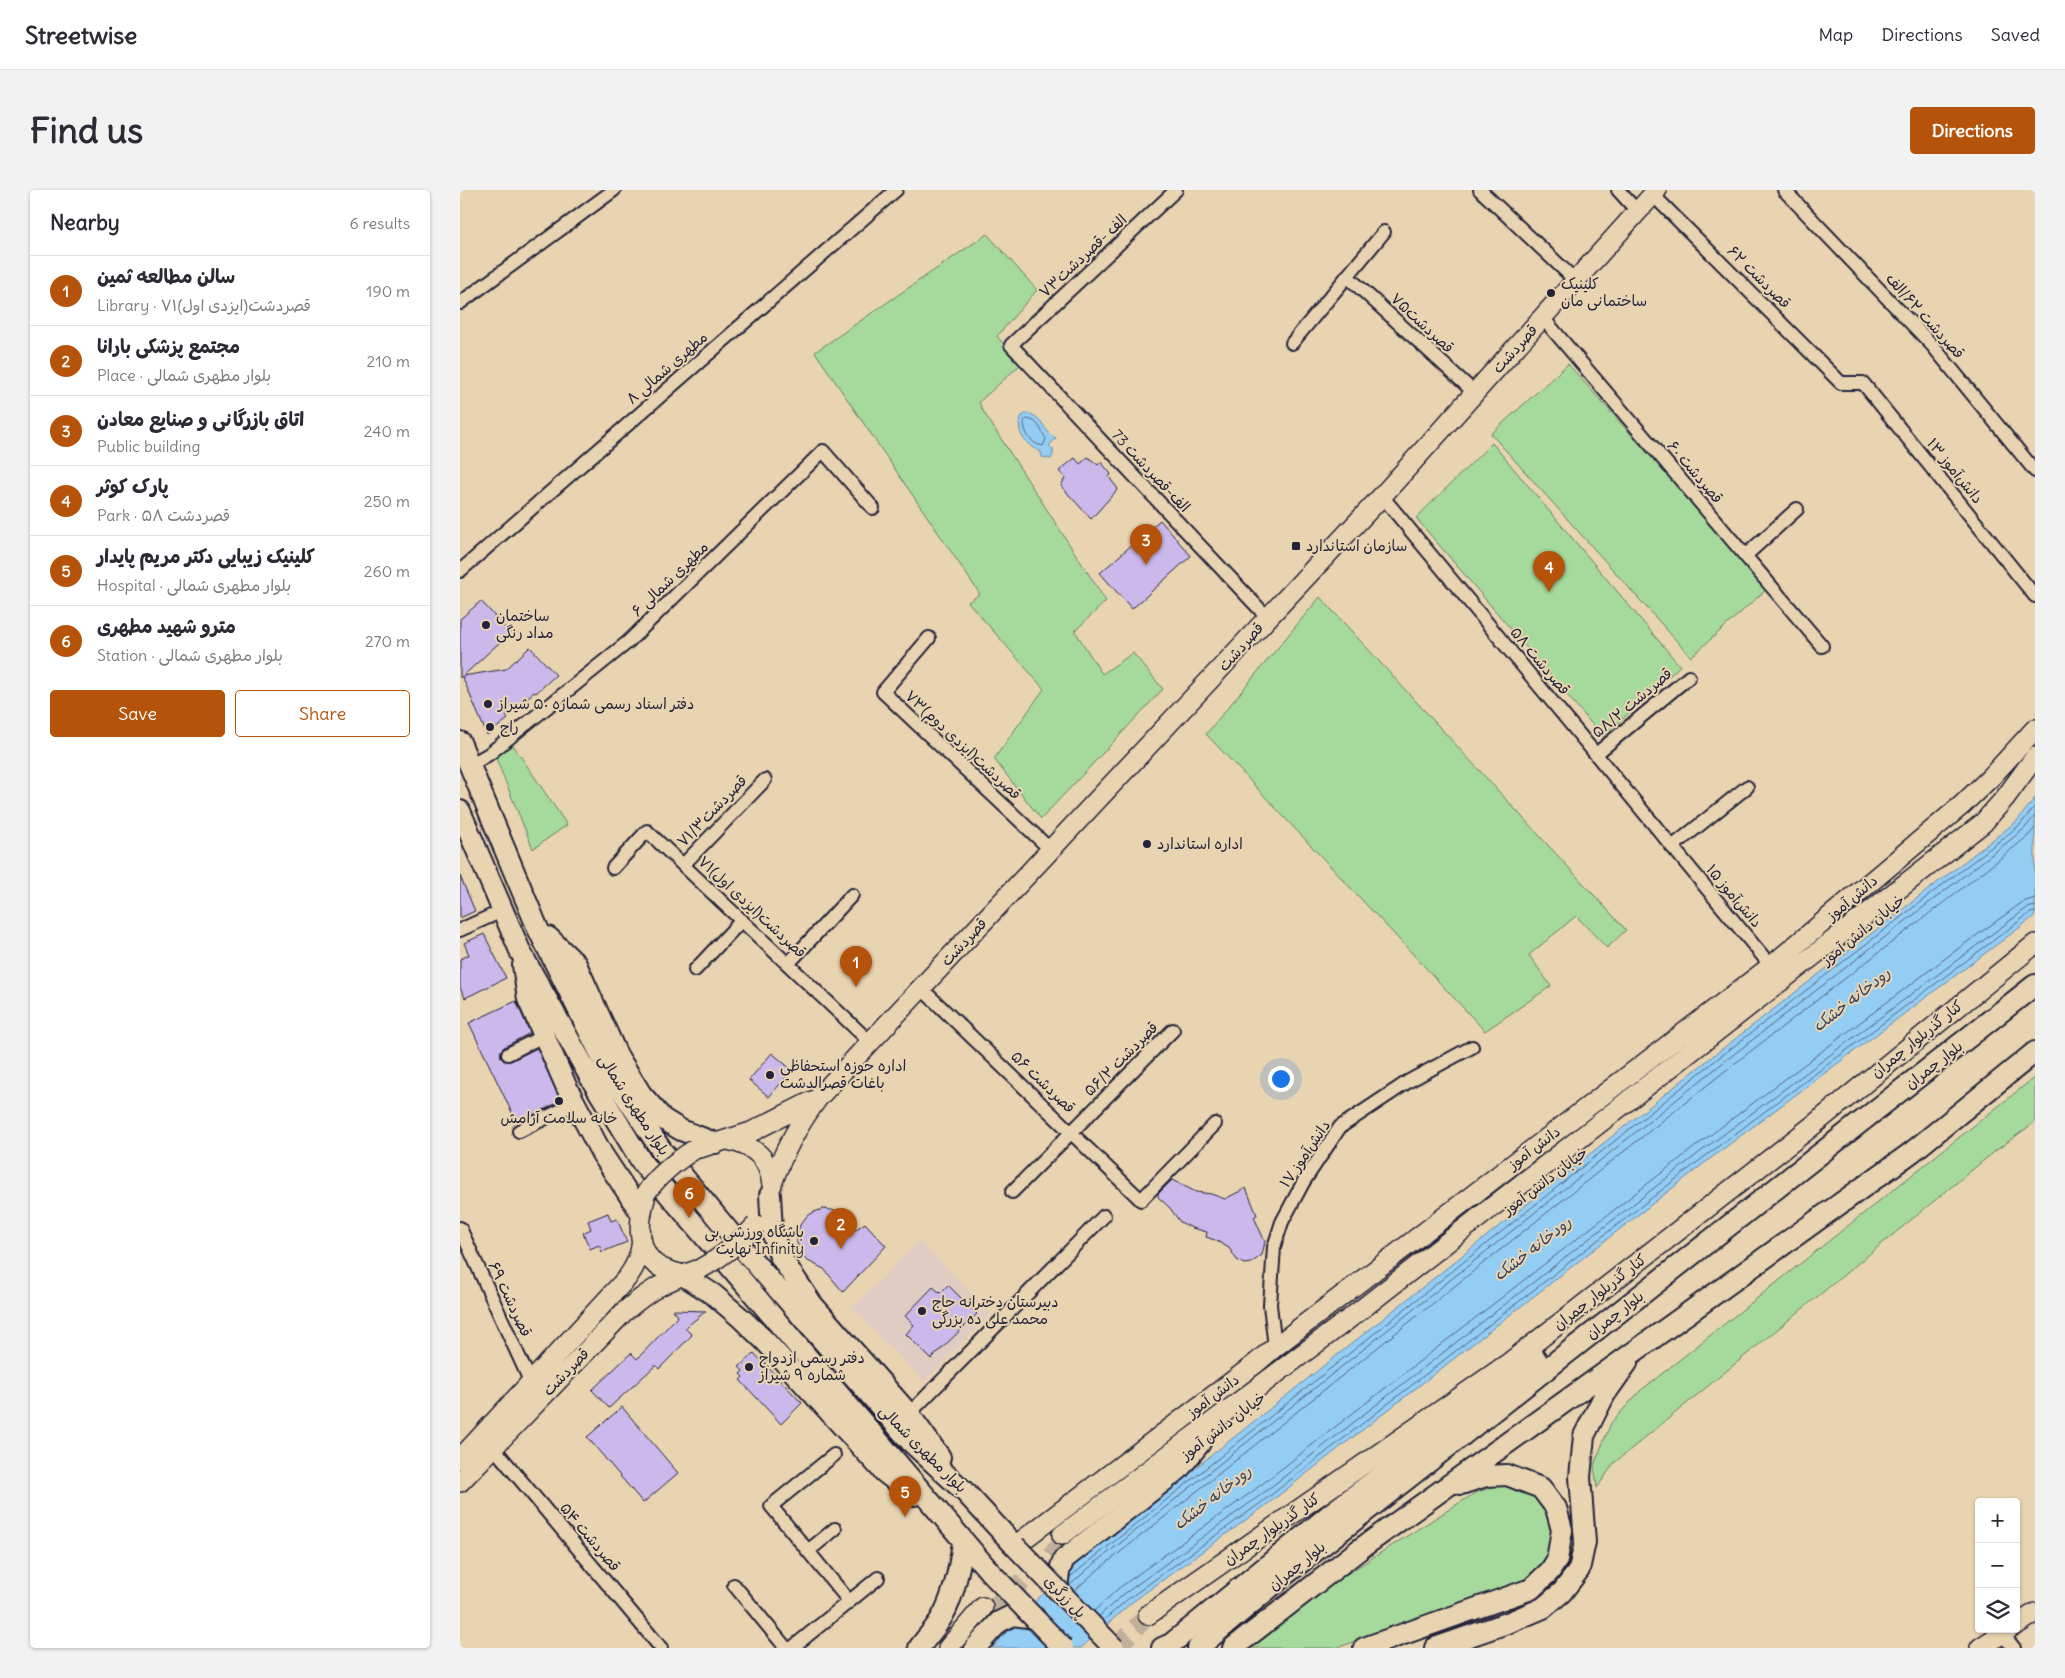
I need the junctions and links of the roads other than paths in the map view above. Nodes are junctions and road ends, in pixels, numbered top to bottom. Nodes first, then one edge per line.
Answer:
1 (614, 190) edge
2 (896, 190) edge
3 (1176, 190) edge
4 (1480, 190) edge
5 (1618, 190) edge
6 (1784, 190) edge
7 (1655, 192) edge
8 (1638, 212) junction
9 (1384, 232) dead end
10 (1347, 276) junction
11 (1576, 281) junction
12 (460, 304) edge
13 (1542, 318) junction
14 (1292, 343) dead end
15 (1011, 345) joint
16 (1841, 383) joint
17 (1475, 393) junction
18 (2035, 471) edge
19 (1382, 496) junction
20 (874, 508) dead end
21 (1797, 509) dead end
22 (1745, 556) junction
23 (460, 571) edge
24 (2035, 596) edge
25 (1268, 618) junction
26 (929, 638) dead end
27 (1822, 646) dead end
28 (1689, 677) dead end
29 (2035, 729) edge
30 (460, 742) edge
31 (1596, 754) junction
32 (2035, 757) edge
33 (470, 765) junction
34 (2035, 779) edge
35 (765, 780) dead end
36 (1747, 787) dead end
37 (2009, 802) junction
38 (460, 811) edge
39 (1672, 847) junction
40 (1051, 850) junction
41 (683, 865) junction
42 (613, 868) dead end
43 (852, 895) dead end
44 (504, 910) junction
45 (742, 920) junction
46 (538, 929) junction
47 (460, 930) edge
48 (2035, 944) edge
49 (521, 953) junction
50 (788, 964) junction
51 (1771, 966) junction
52 (695, 970) dead end
53 (2035, 986) edge
54 (922, 988) junction
55 (1173, 1030) dead end
56 (543, 1036) junction
57 (870, 1042) junction
58 (1472, 1047) dead end
59 (2035, 1052) edge
60 (508, 1054) dead end
61 (818, 1098) junction
62 (576, 1103) junction
63 (1215, 1124) dead end
64 (520, 1131) dead end
65 (1072, 1132) junction
66 (722, 1141) junction
67 (771, 1189) junction
68 (1012, 1192) dead end
69 (641, 1213) junction
70 (1104, 1216) dead end
71 (460, 1228) edge
72 (642, 1241) junction
73 (692, 1272) junction
74 (1616, 1314) junction
75 (1642, 1345) junction
76 (1275, 1347) junction
77 (531, 1383) junction
78 (909, 1414) junction
79 (1200, 1443) joint
80 (493, 1448) junction
81 (834, 1454) dead end
82 (460, 1459) edge
83 (460, 1482) edge
84 (1444, 1489) junction
85 (966, 1493) junction
86 (943, 1518) junction
87 (835, 1529) dead end
88 (1070, 1540) junction
89 (963, 1541) junction
90 (1015, 1546) junction
91 (808, 1551) junction
92 (878, 1578) dead end
93 (734, 1586) dead end
94 (1057, 1589) junction
95 (849, 1601) junction
96 (2035, 1613) edge
97 (1148, 1615) tunnel mouth
98 (986, 1618) junction
99 (1036, 1618) junction
100 (2010, 1634) edge
101 (806, 1644) edge
102 (661, 1648) edge
103 (786, 1648) edge
104 (792, 1648) edge
105 (918, 1648) edge
106 (948, 1648) edge
107 (959, 1648) edge
108 (975, 1648) edge
109 (1064, 1648) edge
110 (1114, 1648) edge
111 (1162, 1648) edge
112 (1198, 1648) edge
113 (1232, 1648) edge
114 (1364, 1648) edge
115 (1435, 1648) edge
116 (1980, 1648) edge

1 - 12 street
2 - 23 street, ۸ مطهری شمالی
3 - 15 street, الف -قصردشت۷۳
4 - 11 street
5 - 8 street
6 - 18 street, قصردشت ۶۲/الف
7 - 8 main road, قصردشت
7 - 16 street, قصردشت ۶۲
8 - 11 main road, قصردشت
9 - 10 street
10 - 14 street
10 - 17 street, قصردشت۷۵
11 - 13 main road, قصردشت
13 - 17 main road, قصردشت
13 - 22 street, ۶۰ قصردشت
15 - 25 street, 73 الف-قصردشت
16 - 24 street, دانش‌آموز ۱۳
17 - 19 main road, قصردشت
19 - 25 main road, قصردشت
19 - 31 street, قصردشت ۵۸
20 - 33 street, ۶ مطهری شمالی
21 - 22 street
22 - 27 street, ۶۰ قصردشت
25 - 40 main road, قصردشت
26 - 40 street, ۷۳قصردشت(ایزدی دوم)
28 - 31 street, ۵۸/۲ قصردشت
29 - 51 main road, دانش آموز
30 - 33 main road, بلوار مطهرى شمالى
31 - 39 street, قصردشت ۵۸
32 - 37 main road
33 - 46 main road, بلوار مطهرى شمالى
34 - 37 main road
35 - 41 street, قصردشت۷۱/۳
36 - 39 street
37 - 79 main road, خیابان دانش آموز
37 - 88 main road, خیابان دانش آموز
38 - 44 main road, بلوار مطهرى شمالى
39 - 51 street, دانش‌آموز ۱۵
40 - 54 main road, قصردشت
41 - 42 street, ۷۱قصردشت(ایزدی اول)
41 - 45 street, ۷۱قصردشت(ایزدی اول)
43 - 50 street
44 - 47 street
44 - 49 main road, بلوار مطهرى شمالى
45 - 50 street, ۷۱قصردشت(ایزدی اول)
45 - 52 street
46 - 66 main road
46 - 85 main road, بلوار مطهرى شمالى
48 - 97 main road, کنار گذربلوار چمران
49 - 56 main road
49 - 86 main road, بلوار مطهرى شمالى
50 - 57 street, ۷۱قصردشت(ایزدی اول)
51 - 76 main road, دانش آموز
53 - 74 main road, بلوار چمران
54 - 57 main road, قصردشت
54 - 65 street, ۵۶ قصردشت
55 - 65 street, ۵۶/۲ قصردشت
56 - 60 street
56 - 62 main road
57 - 61 main road, قصردشت
58 - 76 street, دانش‌آموز ۱۷
59 - 75 main road, بلوار چمران
61 - 66 main road
61 - 67 main road
62 - 64 street
62 - 69 main road
63 - 65 street, ۵۶ قصردشت
65 - 68 street, ۵۶/۲ قصردشت
66 - 67 main road
66 - 69 main road, bridge
67 - 73 main road, bridge
67 - 78 main road
69 - 72 main road
70 - 78 street
71 - 77 street, ۶۹ قصردشت
72 - 73 main road
72 - 77 main road, قصردشت
73 - 80 main road, قصردشت
73 - 86 main road
74 - 111 main road
74 - 112 main road, بلوار چمران
75 - 84 main road, بلوار چمران
75 - 115 main road
76 - 90 main road, دانش آموز
77 - 82 main road, قصردشت
78 - 85 main road
79 - 88 main road
80 - 83 main road, قصردشت
80 - 102 street, ۵۴ قصردشت
81 - 91 street
84 - 113 main road, بلوار چمران
84 - 114 main road
85 - 90 main road, بلوار مطهرى شمالى
86 - 89 main road, بلوار مطهرى شمالى
87 - 91 street
88 - 94 main road
89 - 99 main road, بلوار مطهرى شمالى, bridge
89 - 105 main road
90 - 94 main road, پل زرگری, bridge
91 - 95 street
92 - 95 street
93 - 103 street
94 - 110 main road, پل زرگری, bridge
95 - 101 street
96 - 100 main road
98 - 99 main road
98 - 106 main road
98 - 107 main road
98 - 108 main road
99 - 109 main road, bridge
100 - 116 main road
101 - 104 street

